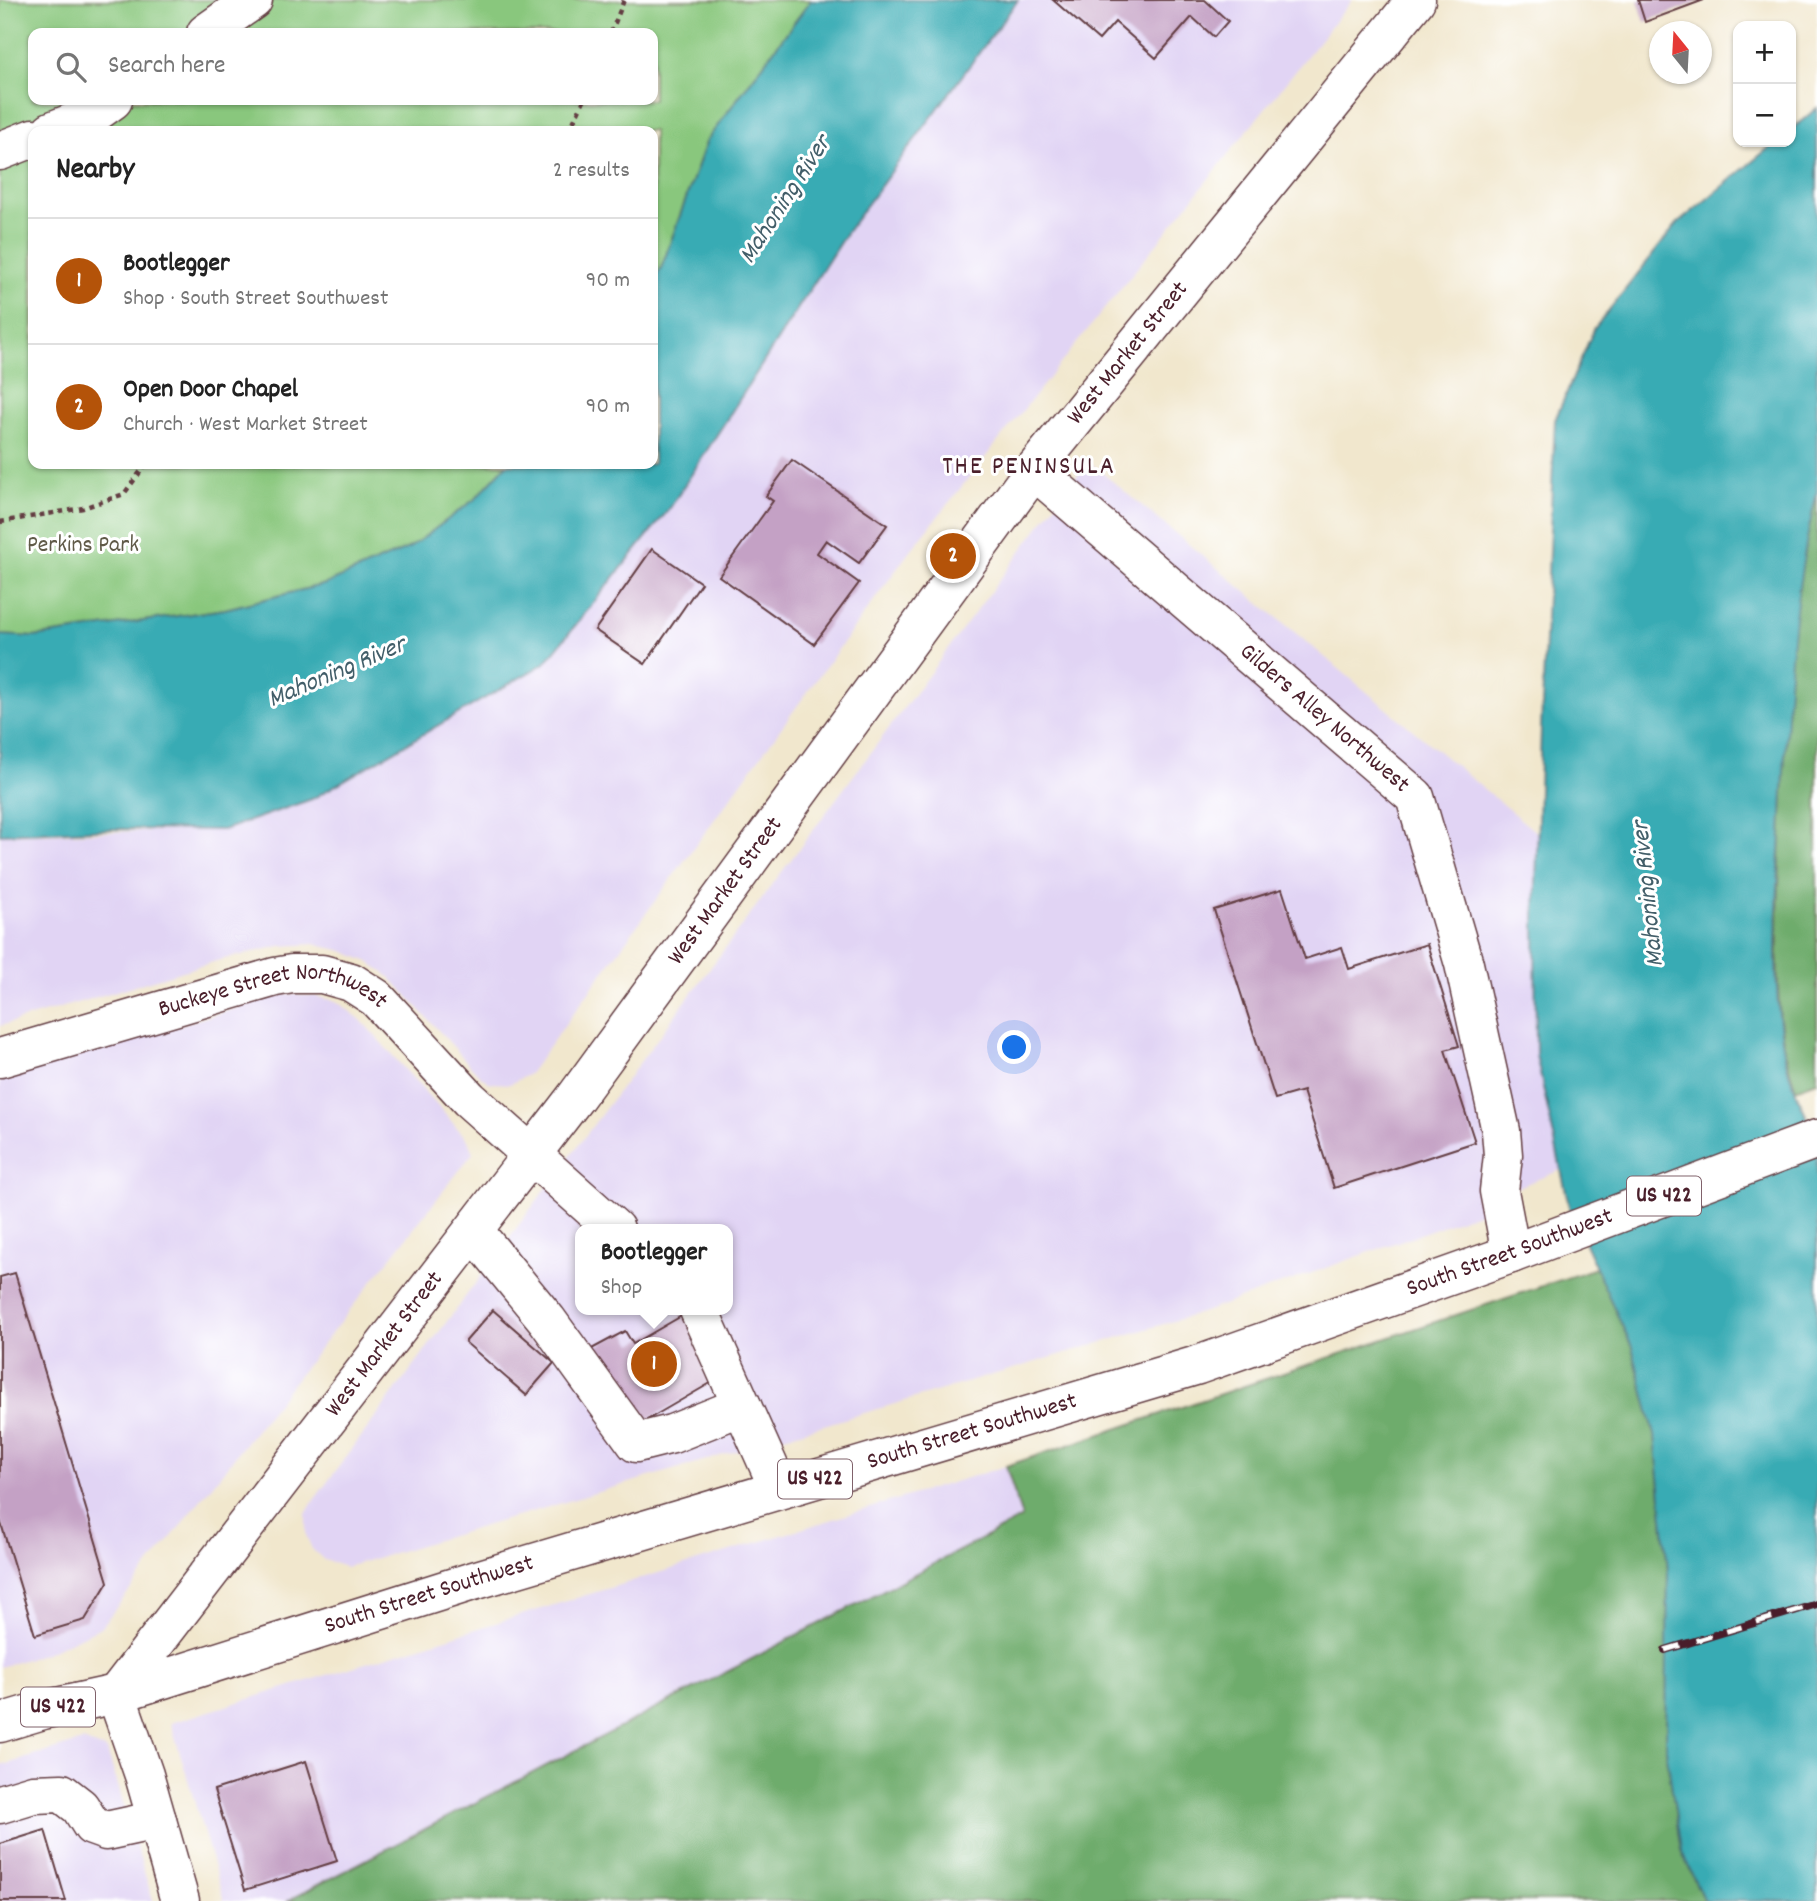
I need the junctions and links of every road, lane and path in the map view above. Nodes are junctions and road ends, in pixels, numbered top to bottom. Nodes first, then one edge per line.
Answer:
1 (253, 0) edge
2 (624, 0) edge
3 (1416, 0) edge
4 (213, 28) edge
5 (613, 28) edge
6 (106, 105) edge
7 (582, 105) edge
8 (64, 126) edge
9 (571, 126) edge
10 (28, 140) edge
11 (0, 151) edge
12 (142, 469) edge
13 (1034, 470) junction
14 (0, 522) edge
15 (0, 1058) edge
16 (1817, 1139) edge
17 (531, 1153) junction
18 (609, 1224) edge
19 (474, 1231) junction
20 (1511, 1254) junction
21 (701, 1315) edge
22 (742, 1406) junction
23 (779, 1489) junction
24 (116, 1694) junction
25 (0, 1723) edge
26 (0, 1804) edge
27 (157, 1820) junction
28 (180, 1901) edge

1 - 4 main road
2 - 5 path
3 - 13 main road, West Market Street
6 - 8 main road
7 - 9 path
10 - 11 main road
12 - 14 path
13 - 17 main road, West Market Street
13 - 20 main road, Gilders Alley Northwest
15 - 17 main road, Buckeye Street Northwest
16 - 20 main road, South Street Southwest / US 422
17 - 18 main road, Buckeye Street Northwest
17 - 19 main road, West Market Street
19 - 22 main road
19 - 24 main road, West Market Street
20 - 23 main road, South Street Southwest / US 422
21 - 22 main road
22 - 23 main road
23 - 24 main road, South Street Southwest / US 422
24 - 25 main road, US 422
24 - 27 main road
26 - 27 main road
27 - 28 main road

